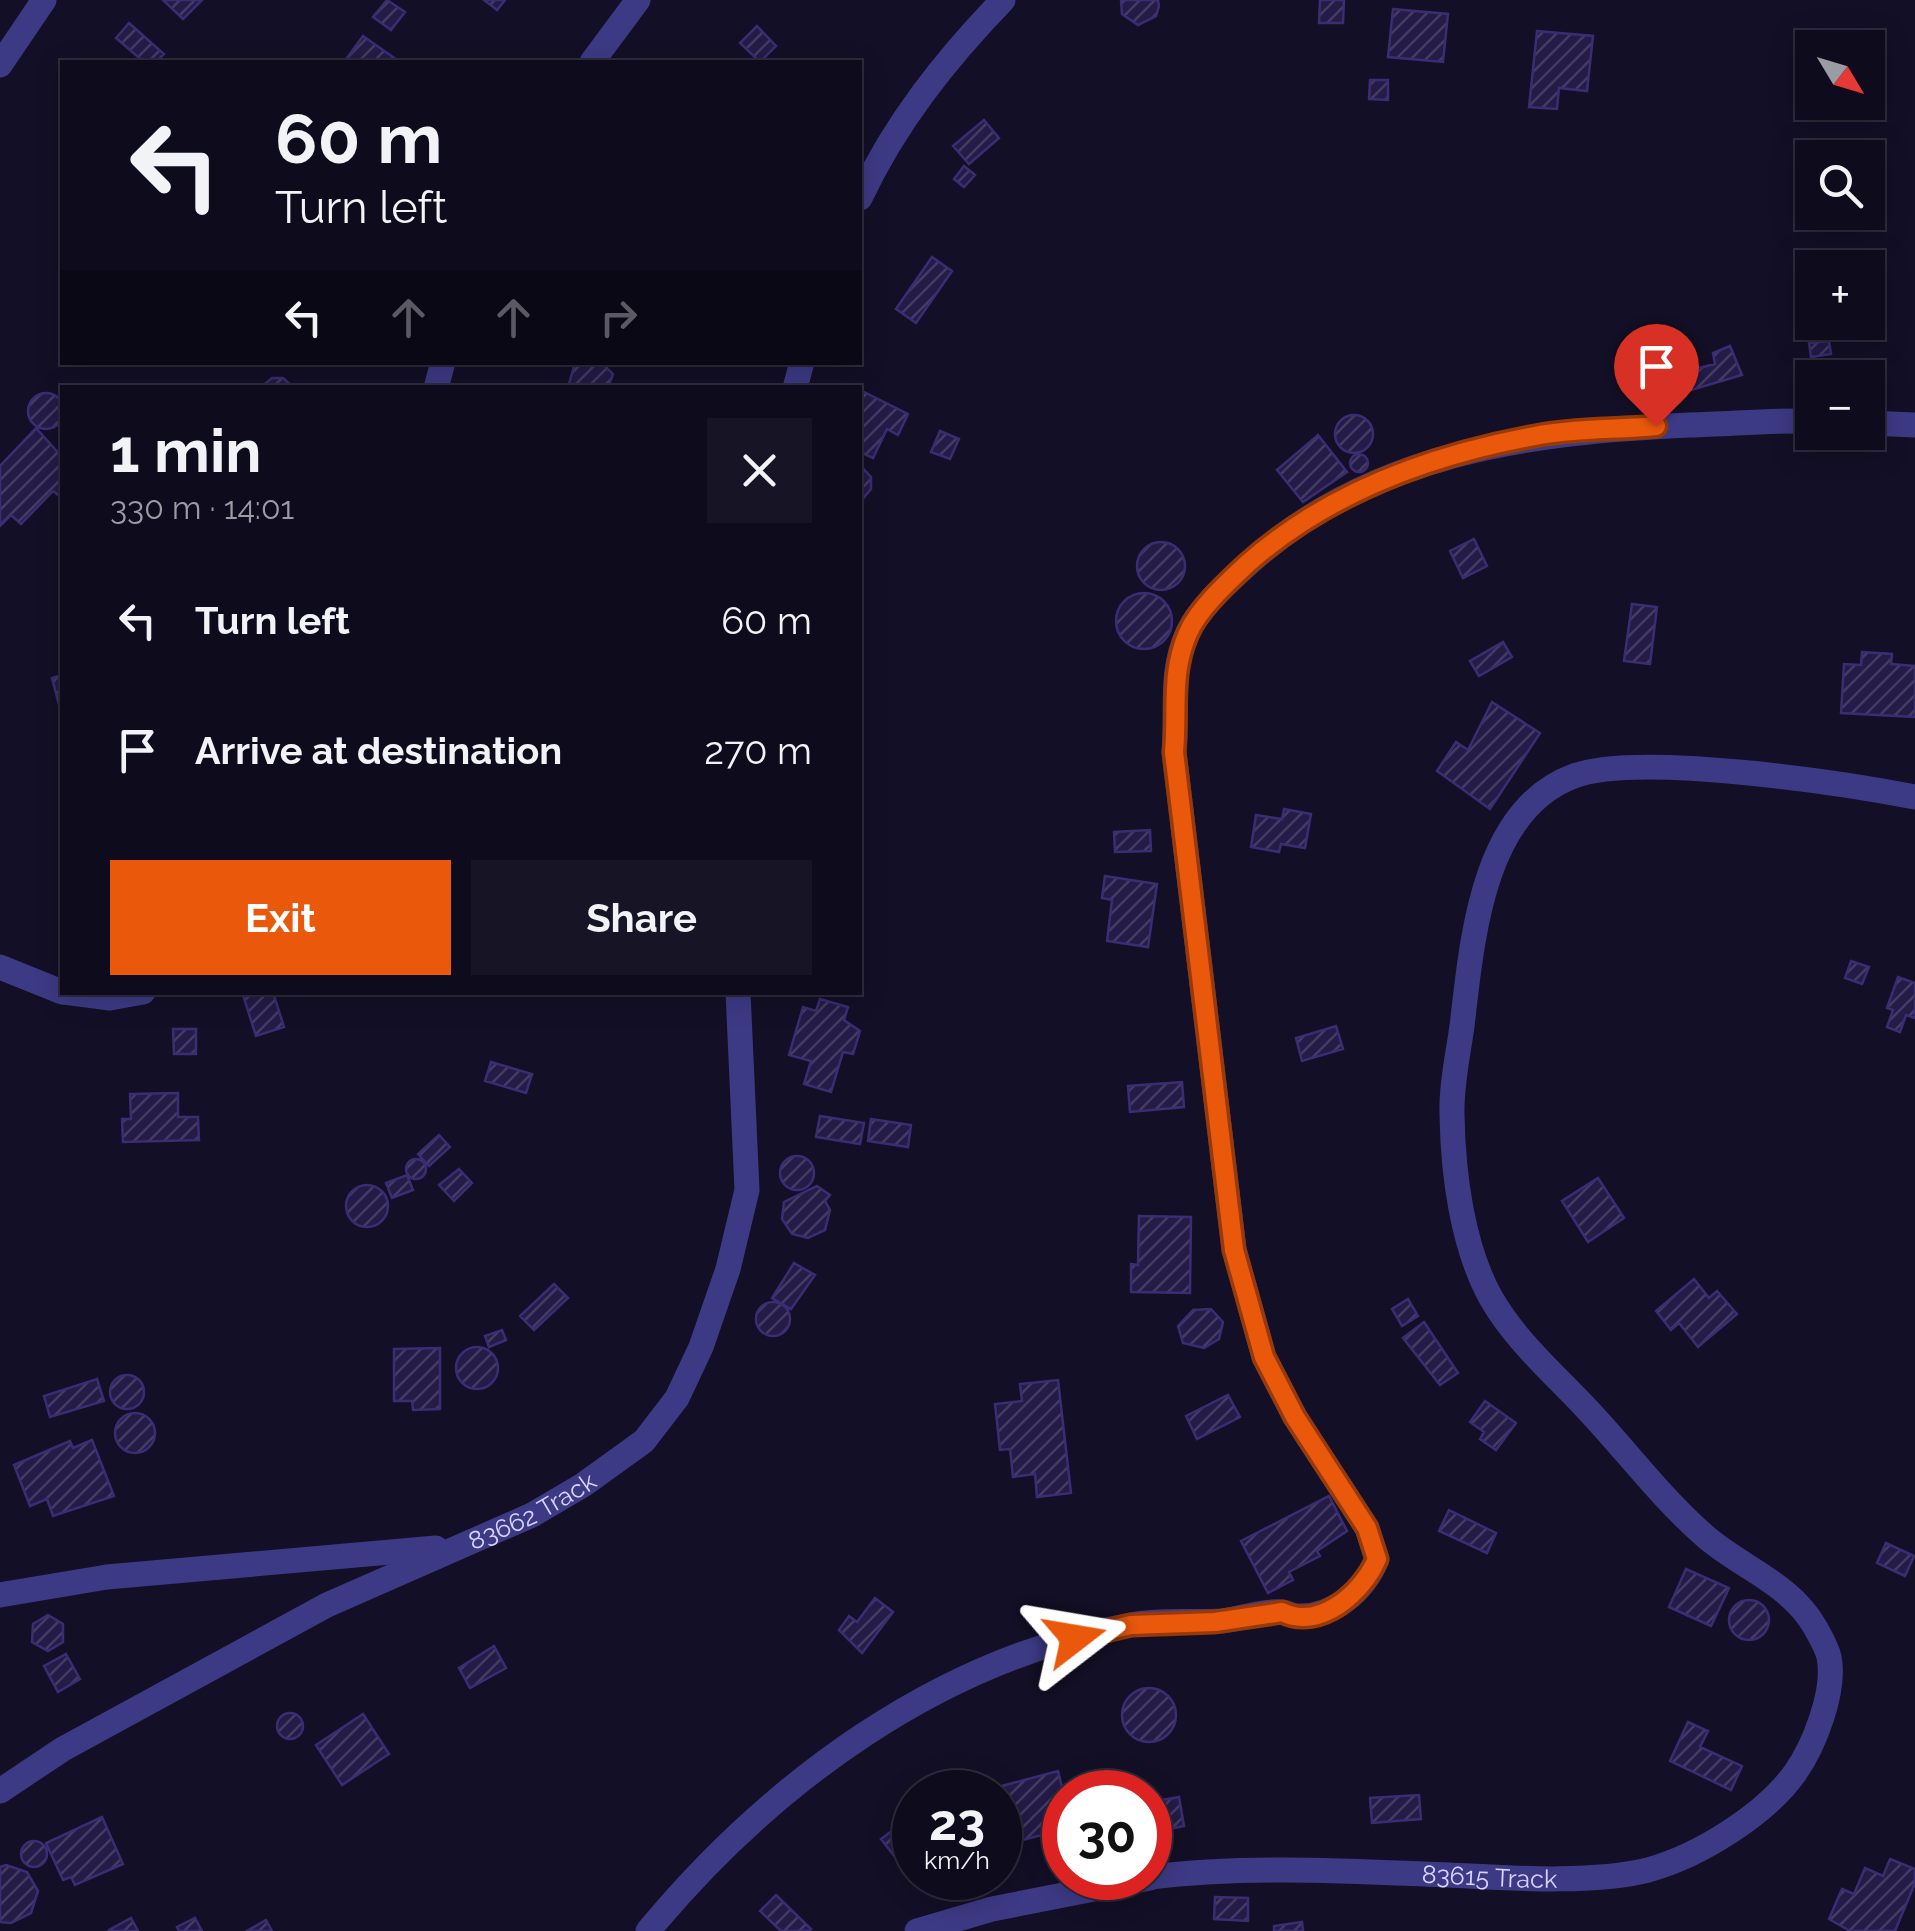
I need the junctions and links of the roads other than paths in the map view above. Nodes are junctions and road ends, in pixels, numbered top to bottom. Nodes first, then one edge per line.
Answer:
1 (44, 0) edge
2 (638, 0) edge
3 (1004, 0) edge
4 (593, 60) edge
5 (0, 65) edge
6 (862, 194) edge
7 (1795, 422) edge
8 (1885, 424) edge
9 (1915, 425) edge
10 (1915, 797) edge
11 (0, 967) edge
12 (60, 991) edge
13 (86, 995) edge
14 (126, 995) edge
15 (738, 995) edge
16 (451, 1546) junction
17 (0, 1595) edge
18 (0, 1791) edge
19 (1172, 1876) edge
20 (1042, 1899) edge
21 (648, 1931) edge
22 (917, 1931) edge

1 - 5 street
2 - 4 street
3 - 6 street
7 - 21 street
8 - 9 street
10 - 19 street, 83615 Track
11 - 12 street
13 - 14 street
15 - 16 street, 83662 Track
16 - 17 street
16 - 18 street, 83662 Track
20 - 22 street, 83615 Track

